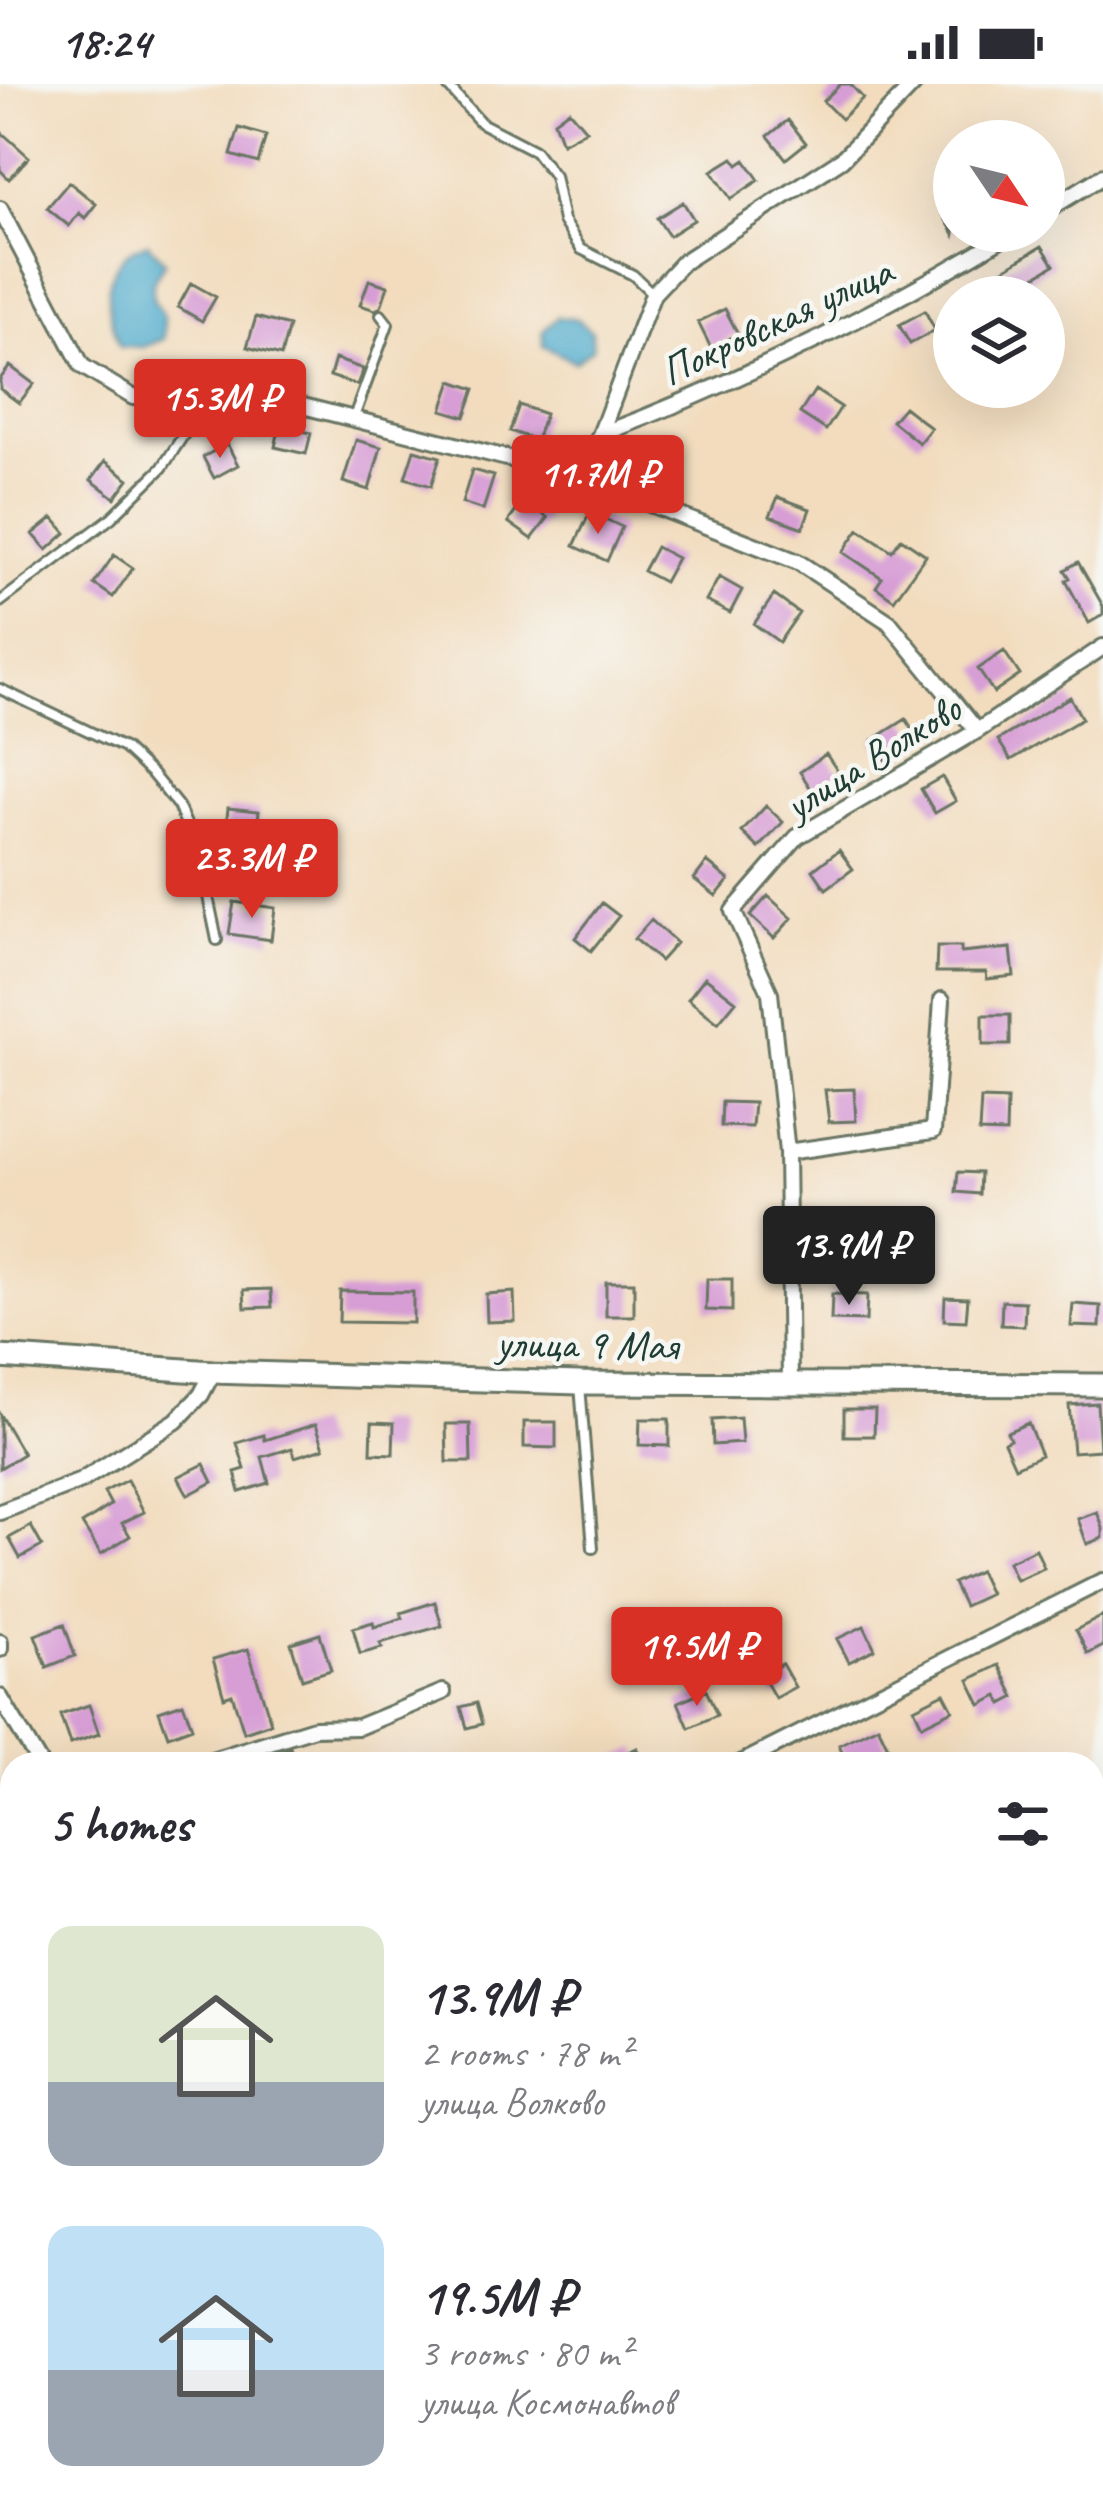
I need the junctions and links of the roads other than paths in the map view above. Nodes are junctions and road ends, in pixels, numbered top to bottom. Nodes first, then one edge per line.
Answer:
1 (446, 84) edge
2 (914, 84) edge
3 (1103, 176) edge
4 (1065, 199) edge
5 (0, 209) edge
6 (980, 252) edge
7 (653, 294) junction
8 (380, 315) dead end
9 (208, 398) junction
10 (353, 419) junction
11 (600, 435) junction
12 (581, 477) junction
13 (0, 602) edge
14 (1103, 646) edge
15 (0, 689) edge
16 (976, 731) junction
17 (217, 940) dead end
18 (942, 1000) dead end
19 (787, 1152) junction
20 (0, 1357) edge
21 (213, 1372) junction
22 (580, 1383) junction
23 (790, 1384) junction
24 (1103, 1384) edge
25 (0, 1512) edge
26 (593, 1547) dead end
27 (1103, 1582) edge
28 (443, 1692) dead end
29 (0, 1696) edge
30 (33, 1752) edge
31 (237, 1752) edge
32 (763, 1752) edge

1 - 7 lane
2 - 7 street
3 - 4 street
5 - 9 street
6 - 11 street, Покровская улица
7 - 11 street
8 - 10 lane
9 - 10 street
9 - 13 lane
10 - 12 street
11 - 12 street
12 - 16 street
14 - 16 street, улица Волково
15 - 17 lane
16 - 19 street, улица Волково
18 - 19 street
19 - 23 street, улица Волково
20 - 21 main road, улица 9 Мая
21 - 22 main road, улица 9 Мая
21 - 25 street
22 - 23 main road, улица 9 Мая
22 - 26 lane
23 - 24 main road, улица 9 Мая
27 - 32 street
28 - 31 street
29 - 30 street

